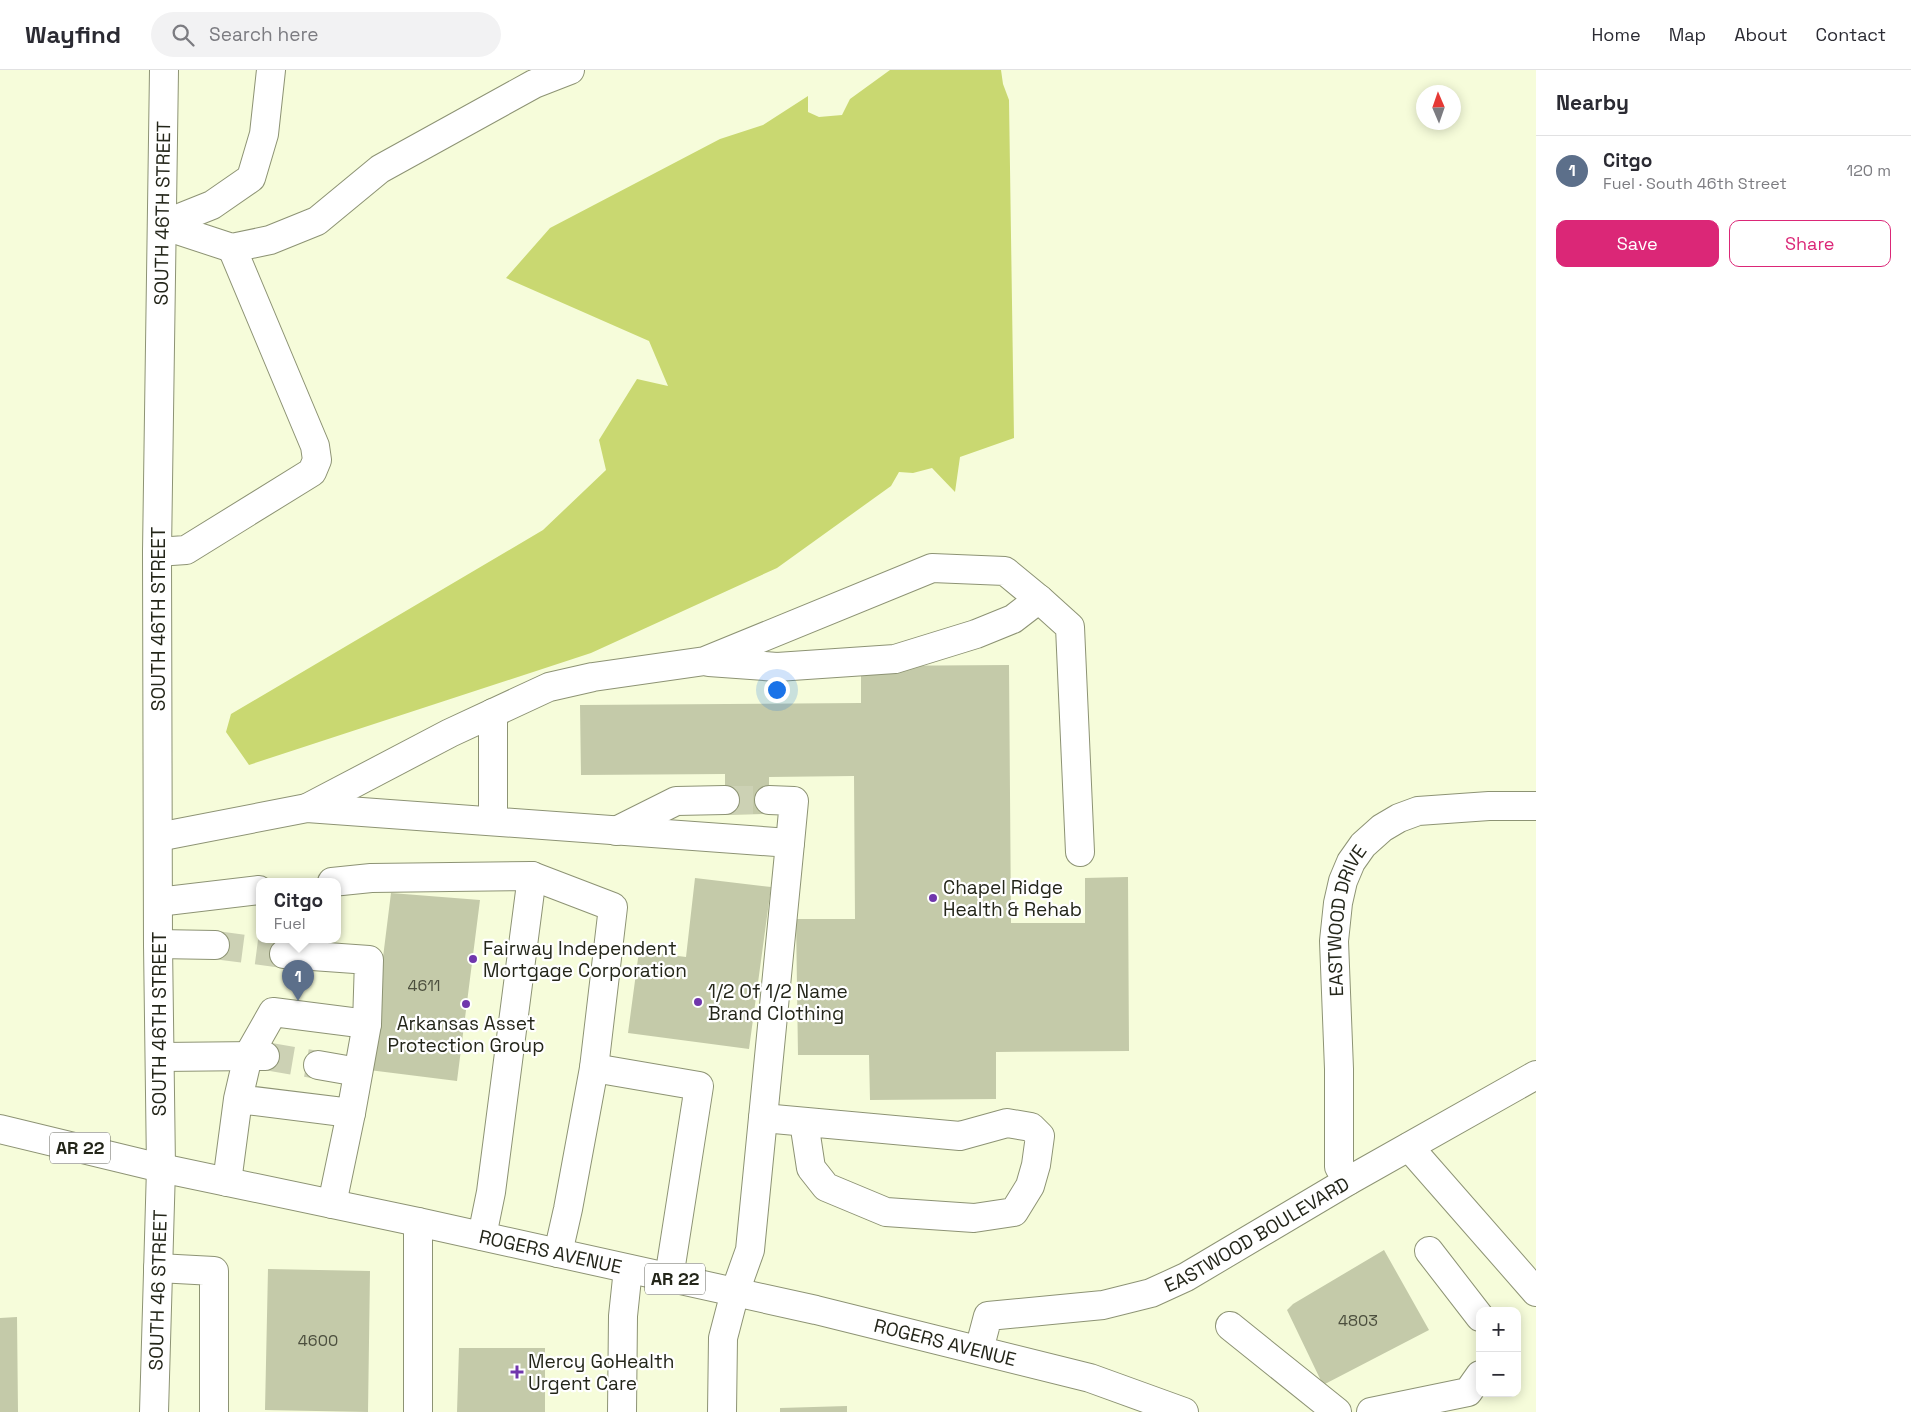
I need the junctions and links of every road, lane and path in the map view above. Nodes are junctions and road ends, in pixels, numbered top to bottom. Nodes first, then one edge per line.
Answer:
1 (164, 70) edge
2 (270, 70) edge
3 (570, 70) edge
4 (162, 225) junction
5 (232, 248) junction
6 (157, 552) junction
7 (1039, 599) junction
8 (705, 661) junction
9 (493, 713) junction
10 (725, 800) tunnel mouth
11 (769, 800) tunnel mouth
12 (1536, 806) edge
13 (307, 808) junction
14 (493, 822) junction
15 (616, 831) junction
16 (158, 837) junction
17 (790, 843) junction
18 (1080, 852) dead end
19 (532, 876) junction
20 (341, 881) edge
21 (256, 890) edge
22 (158, 902) junction
23 (158, 944) junction
24 (215, 945) tunnel mouth
25 (284, 954) tunnel mouth
26 (367, 1024) junction
27 (257, 1056) junction
28 (161, 1057) junction
29 (318, 1065) tunnel mouth
30 (594, 1068) junction
31 (358, 1072) junction
32 (1536, 1074) edge
33 (238, 1099) junction
34 (351, 1113) junction
35 (763, 1118) junction
36 (804, 1122) junction
37 (0, 1129) edge
38 (1409, 1146) junction
39 (161, 1168) junction
40 (1348, 1181) junction
41 (227, 1182) junction
42 (332, 1204) junction
43 (418, 1222) junction
44 (482, 1236) junction
45 (1429, 1251) dead end
46 (558, 1253) junction
47 (1526, 1262) edge
48 (158, 1268) junction
49 (628, 1269) junction
50 (669, 1278) junction
51 (735, 1292) junction
52 (1536, 1292) edge
53 (1476, 1312) edge
54 (1230, 1326) dead end
55 (979, 1350) junction
56 (1476, 1381) edge
57 (154, 1412) edge
58 (214, 1412) edge
59 (418, 1412) edge
60 (622, 1412) edge
61 (722, 1412) edge
62 (1184, 1412) edge
63 (1337, 1412) edge
64 (1371, 1412) edge

1 - 4 street, SOUTH 46TH STREET
2 - 4 street
3 - 5 street
4 - 5 street
4 - 6 street, SOUTH 46TH STREET
5 - 6 street
6 - 16 street, SOUTH 46TH STREET
7 - 8 street
7 - 8 street
7 - 18 street
8 - 9 street
9 - 13 street
9 - 14 street
10 - 15 street
11 - 17 street
12 - 40 street, EASTWOOD DRIVE
13 - 14 street
13 - 16 street
14 - 15 street
15 - 17 street
16 - 22 street, SOUTH 46TH STREET
17 - 35 street
19 - 20 street
19 - 30 street
19 - 44 street
21 - 22 street
22 - 23 street, SOUTH 46TH STREET
23 - 24 street
23 - 28 street, SOUTH 46TH STREET
25 - 26 street
26 - 27 street
26 - 31 street
27 - 28 street
27 - 33 street
28 - 39 street, SOUTH 46TH STREET
29 - 31 street
30 - 46 street
30 - 50 street
31 - 34 street
32 - 38 street, EASTWOOD BOULEVARD
33 - 34 street
33 - 41 street
34 - 42 street
35 - 36 street
35 - 51 street
36 - 36 street
37 - 39 street, ROGERS AVENUE / AR 22
38 - 40 street, EASTWOOD BOULEVARD
38 - 47 street
39 - 41 street, ROGERS AVENUE / AR 22
39 - 48 street, SOUTH 46 STREET
40 - 55 street, EASTWOOD BOULEVARD
41 - 42 street, ROGERS AVENUE / AR 22
42 - 43 street, ROGERS AVENUE / AR 22
43 - 44 street, ROGERS AVENUE / AR 22
43 - 59 street
44 - 46 street, ROGERS AVENUE / AR 22
45 - 53 street
46 - 49 street, ROGERS AVENUE / AR 22
47 - 52 street
48 - 57 street, SOUTH 46 STREET
48 - 58 street
49 - 50 street, ROGERS AVENUE / AR 22
49 - 60 street
50 - 51 street, ROGERS AVENUE / AR 22
51 - 55 street, ROGERS AVENUE / AR 22
51 - 61 street
54 - 63 street
55 - 62 street, ROGERS AVENUE / AR 22
56 - 64 street

